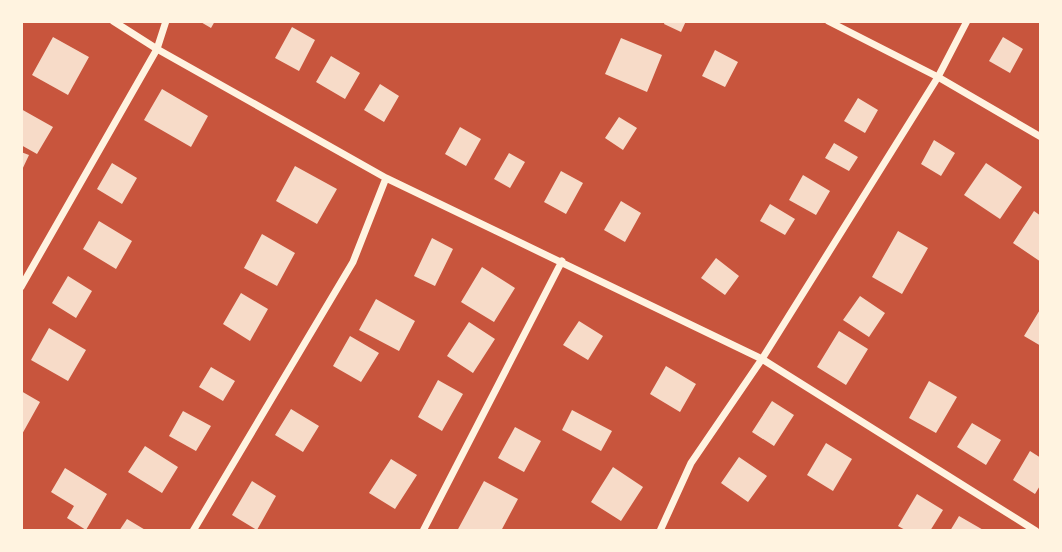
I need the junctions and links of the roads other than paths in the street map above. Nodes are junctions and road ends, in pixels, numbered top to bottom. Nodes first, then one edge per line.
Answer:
1 (113, 21) edge
2 (166, 21) edge
3 (828, 21) edge
4 (967, 21) edge
5 (156, 49) junction
6 (938, 77) junction
7 (1041, 137) edge
8 (386, 178) junction
9 (562, 261) junction
10 (21, 287) edge
11 (762, 359) junction
12 (193, 531) edge
13 (423, 531) edge
14 (660, 531) edge
15 (1036, 531) edge

1 - 5 street
2 - 5 street
3 - 6 street
4 - 6 street
5 - 8 street
5 - 10 street
6 - 7 street
6 - 11 street
8 - 9 street
8 - 12 street
9 - 11 street
9 - 13 street
11 - 14 street
11 - 15 street

